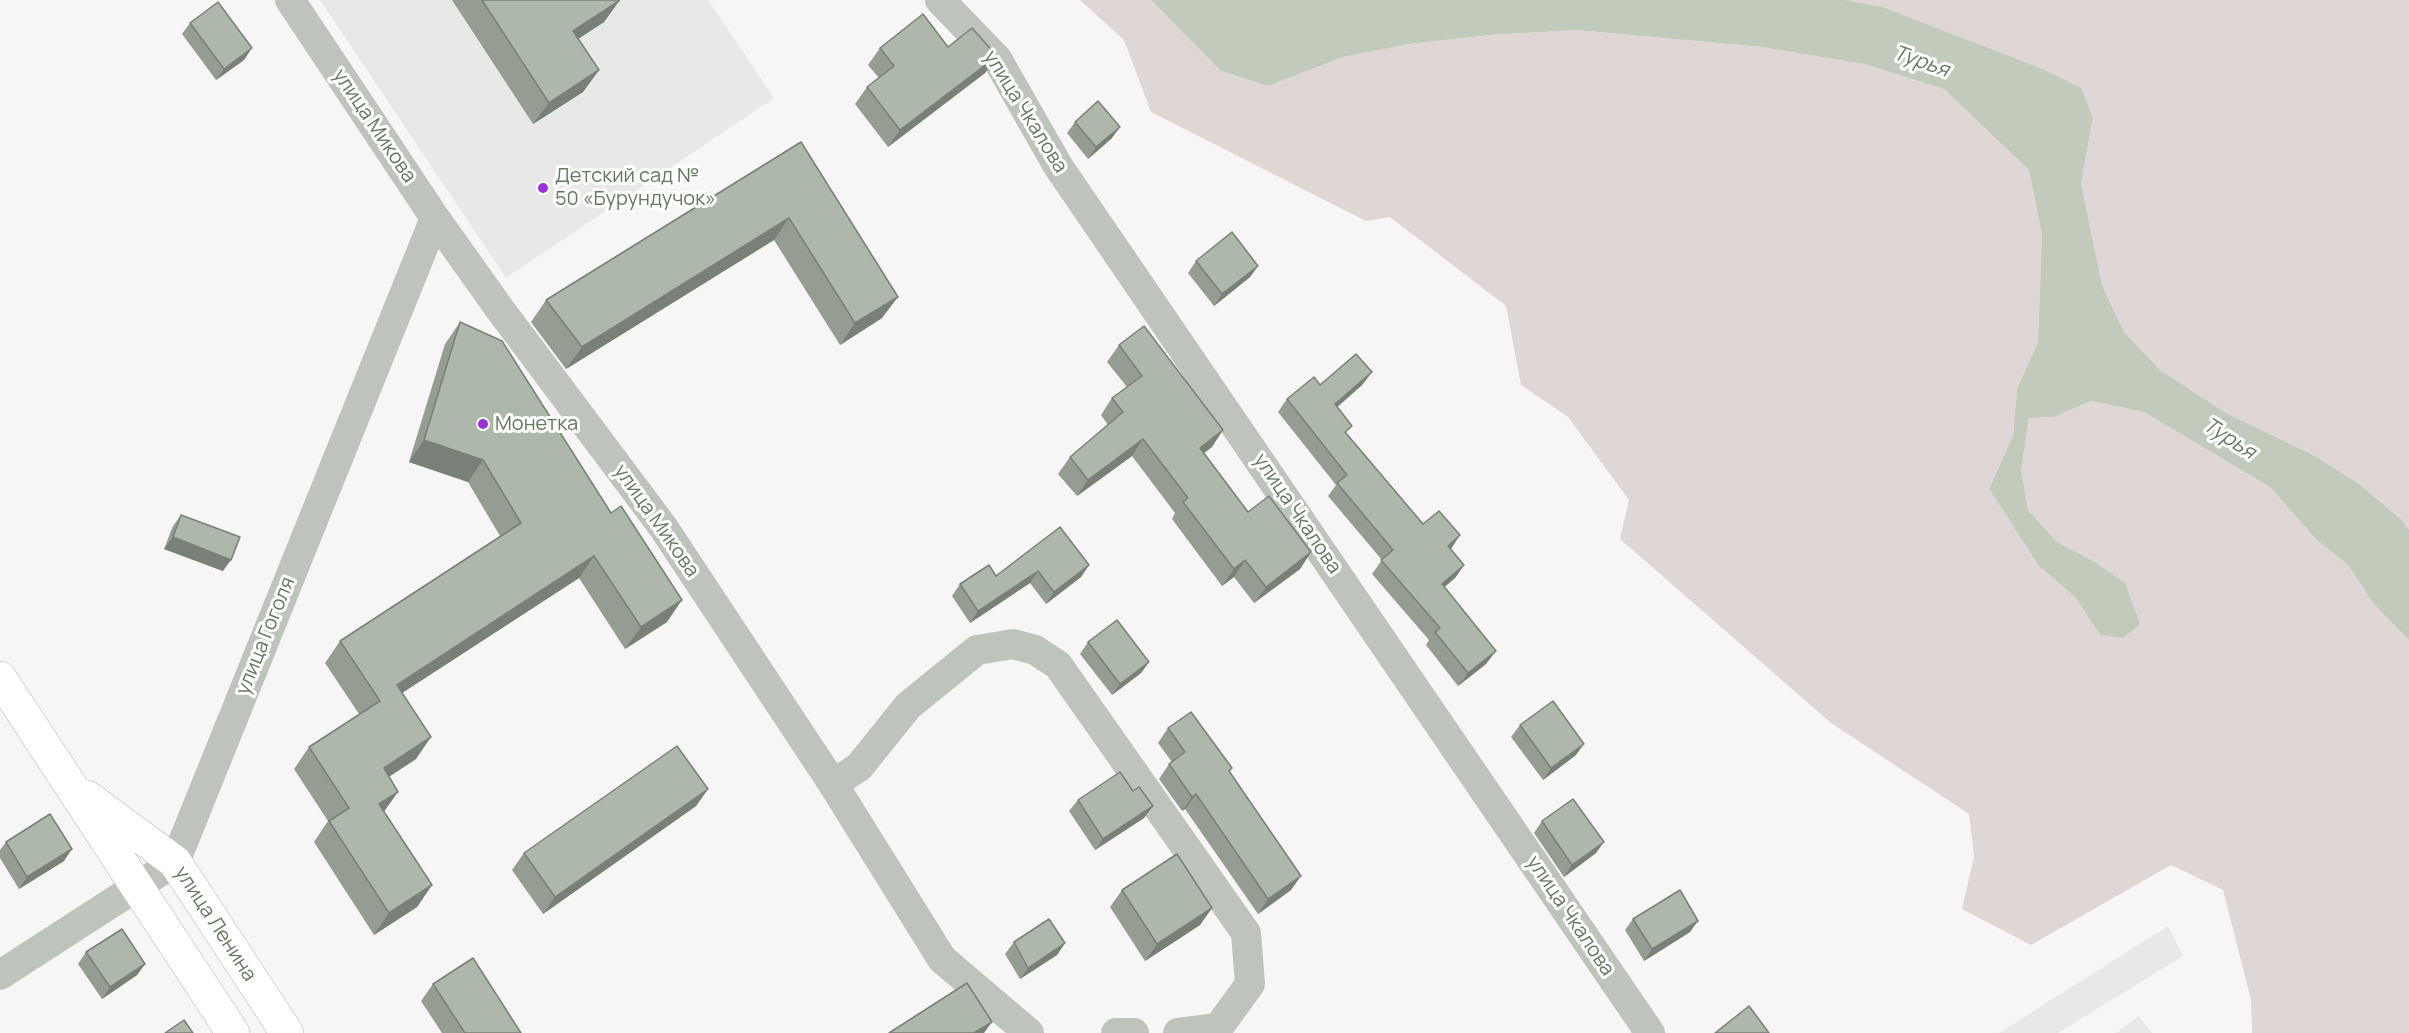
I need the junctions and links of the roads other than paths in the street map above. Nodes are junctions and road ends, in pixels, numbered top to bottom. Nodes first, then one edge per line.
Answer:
1 (290, 0) edge
2 (940, 0) edge
3 (435, 218) junction
4 (0, 678) edge
5 (833, 784) junction
6 (71, 786) junction
7 (175, 862) junction
8 (137, 886) junction
9 (0, 975) edge
10 (233, 1033) edge
11 (287, 1033) edge
12 (1029, 1033) edge
13 (1116, 1033) edge
14 (1134, 1033) edge
15 (1178, 1033) edge
16 (1650, 1033) edge

1 - 3 street, улица Микова
2 - 16 street, улица Чкалова
3 - 5 street, улица Микова
3 - 7 street, улица Гоголя
4 - 6 main road, улица Ленина
5 - 12 street, улица Микова
5 - 15 street
6 - 7 main road, улица Ленина
6 - 8 main road, улица Ленина
7 - 8 street
7 - 11 main road, улица Ленина
8 - 9 street
8 - 10 main road, улица Ленина
13 - 14 street

